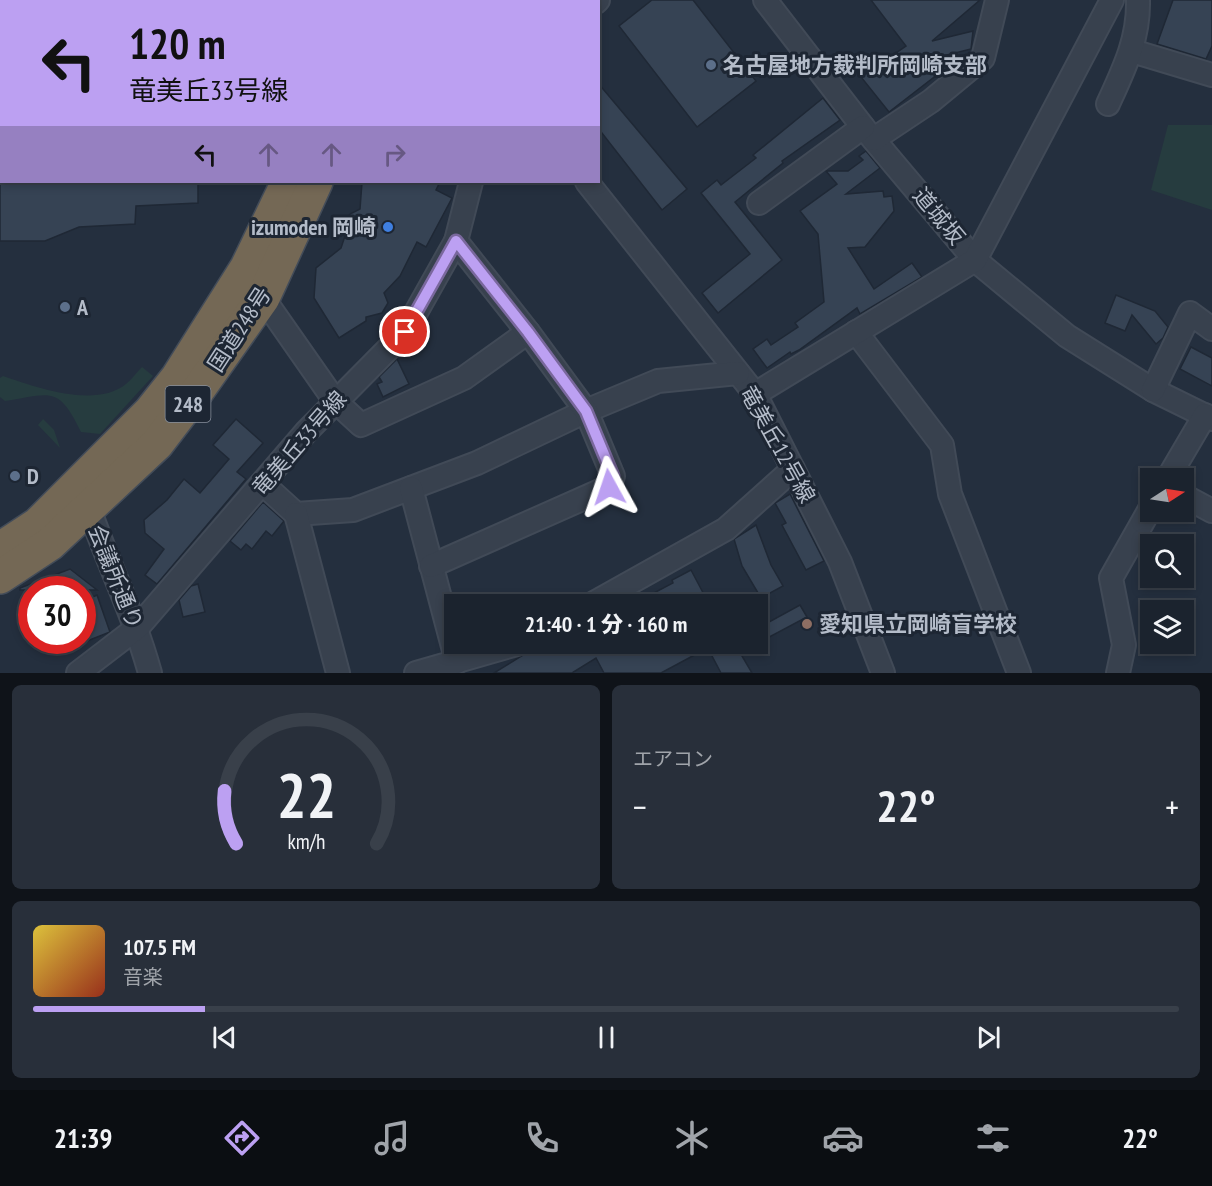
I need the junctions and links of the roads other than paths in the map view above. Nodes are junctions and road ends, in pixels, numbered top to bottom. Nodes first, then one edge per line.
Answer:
1 (765, 0) edge
2 (998, 0) edge
3 (1112, 0) edge
4 (1138, 0) edge
5 (1132, 51) junction
6 (1212, 75) edge
7 (1108, 104) dead end
8 (869, 133) junction
9 (288, 183) edge
10 (316, 183) edge
11 (471, 183) edge
12 (588, 183) edge
13 (759, 203) dead end
14 (456, 241) junction
15 (975, 260) junction
16 (264, 297) junction
17 (1212, 329) edge
18 (528, 332) junction
19 (856, 332) junction
20 (738, 373) junction
21 (1153, 390) junction
22 (755, 394) junction
23 (334, 400) junction
24 (586, 411) junction
25 (1208, 417) edge
26 (1175, 468) edge
27 (794, 469) junction
28 (263, 484) junction
29 (411, 488) junction
30 (85, 496) junction
31 (1194, 501) edge
32 (1212, 511) edge
33 (296, 514) junction
34 (1143, 522) edge
35 (0, 549) edge
36 (431, 566) junction
37 (0, 577) edge
38 (610, 594) edge
39 (138, 627) junction
40 (484, 654) edge
41 (457, 662) junction
42 (78, 673) edge
43 (150, 673) edge
44 (338, 673) edge
45 (416, 673) edge
46 (883, 673) edge
47 (1019, 673) edge
48 (1118, 673) edge

1 - 8 street, 道城坂
2 - 8 street
3 - 15 street
4 - 5 street
5 - 6 street
5 - 7 street
8 - 13 street
8 - 15 street, 道城坂
9 - 30 highway, 国道248号 / 248
10 - 16 highway, 国道248号 / 248
11 - 14 street, 竜美丘33号線
12 - 20 street, 竜美丘12号線
14 - 18 street
14 - 23 street, 竜美丘33号線
15 - 19 street
15 - 21 street, 道城坂
16 - 23 street
16 - 30 highway, 国道248号 / 248
17 - 21 street
18 - 23 street
18 - 24 street
19 - 22 street
19 - 47 street
20 - 22 street, 竜美丘12号線
20 - 24 street
21 - 25 street, 道城坂
22 - 27 street, 竜美丘12号線
23 - 28 street, 竜美丘33号線
24 - 29 street
24 - 36 street
25 - 26 street
27 - 38 street
27 - 46 street, 竜美丘12号線
28 - 33 street
28 - 39 street, 竜美丘33号線
29 - 33 street
29 - 36 street
30 - 35 highway, 国道248号 / 248
30 - 37 highway, 国道248号 / 248
30 - 39 street, 会議所通り
31 - 32 street
33 - 44 street
34 - 48 street
36 - 41 street
39 - 42 street, 竜美丘33号線
39 - 43 street, 会議所通り
40 - 41 street
41 - 45 street

